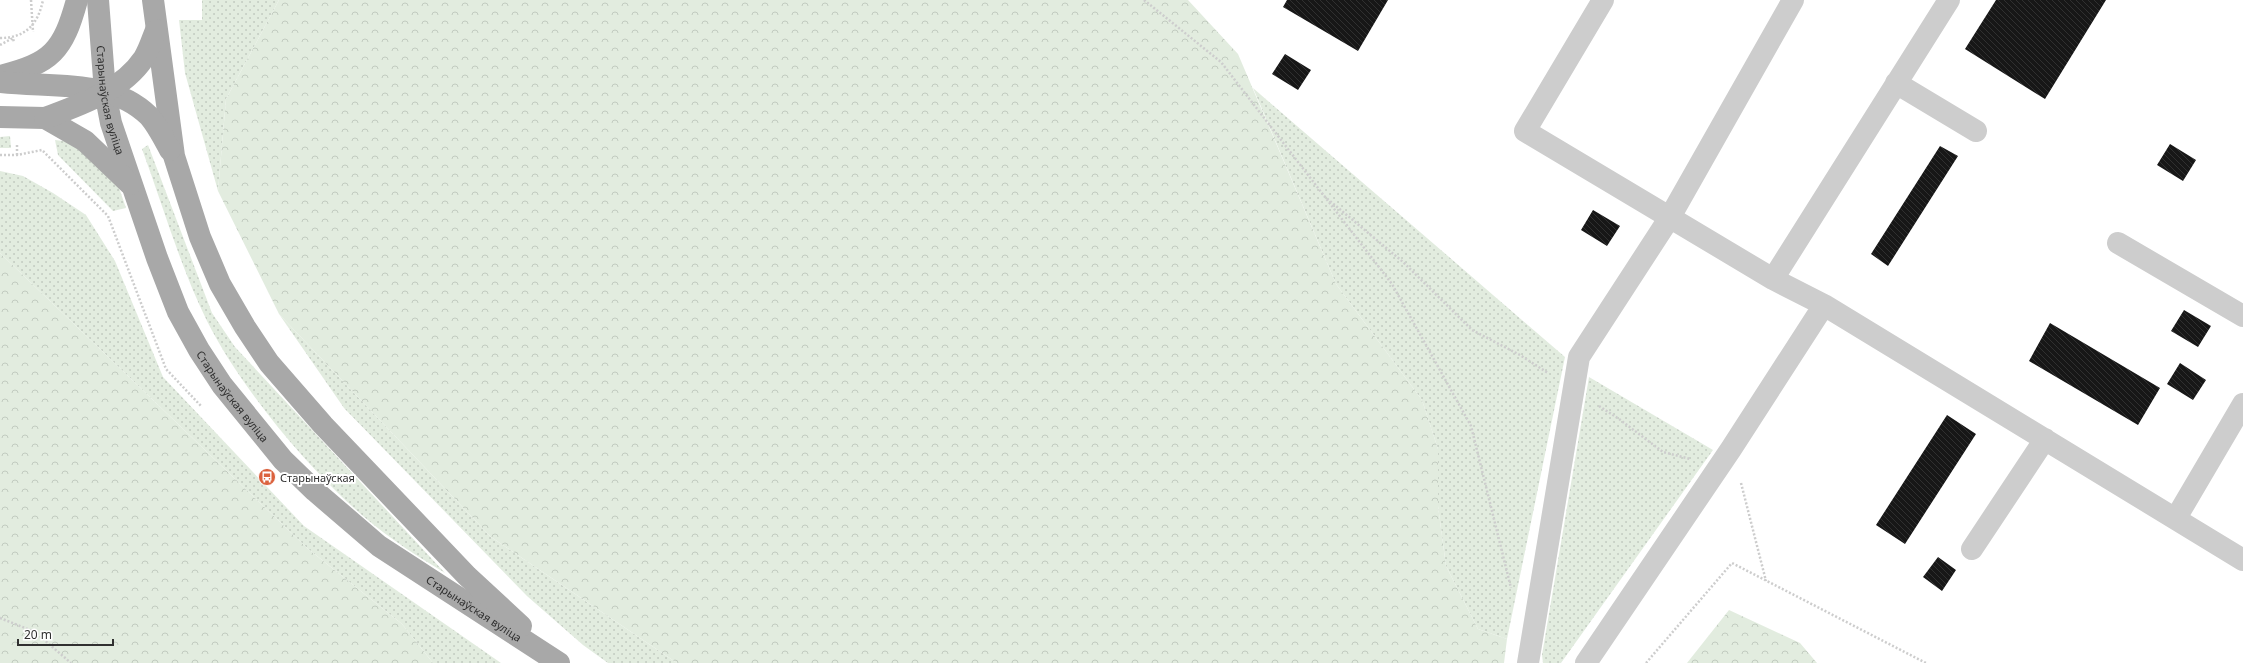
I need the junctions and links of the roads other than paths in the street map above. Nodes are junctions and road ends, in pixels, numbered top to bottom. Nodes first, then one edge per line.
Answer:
1 (77, 0) edge
2 (98, 0) edge
3 (153, 0) edge
4 (1603, 0) edge
5 (1793, 0) edge
6 (1949, 0) edge
7 (156, 30) junction
8 (0, 76) edge
9 (0, 82) edge
10 (1896, 83) junction
11 (105, 92) junction
12 (0, 117) edge
13 (45, 118) junction
14 (1976, 131) dead end
15 (174, 156) junction
16 (132, 186) junction
17 (1670, 217) junction
18 (2118, 243) dead end
19 (1773, 279) junction
20 (1824, 306) junction
21 (2243, 316) edge
22 (2243, 404) edge
23 (2045, 439) junction
24 (2176, 518) junction
25 (1972, 549) dead end
26 (2243, 560) edge
27 (559, 663) edge
28 (1528, 663) edge
29 (1586, 663) edge

1 - 8 main road
2 - 11 main road, Старынаўская вуліца
3 - 7 main road, Старынаўская вуліца
4 - 17 lane
5 - 17 lane
6 - 10 lane
7 - 11 main road
7 - 15 main road, Старынаўская вуліца
9 - 11 main road
10 - 14 lane
10 - 19 lane
11 - 13 main road
11 - 15 main road
11 - 16 main road, Старынаўская вуліца
12 - 13 main road
13 - 16 main road
15 - 27 main road, Старынаўская вуліца
16 - 27 main road, Старынаўская вуліца
17 - 19 lane
17 - 28 lane
18 - 21 lane
19 - 20 lane
20 - 23 lane
20 - 29 lane
22 - 24 lane
23 - 24 lane
23 - 25 lane
24 - 26 lane

